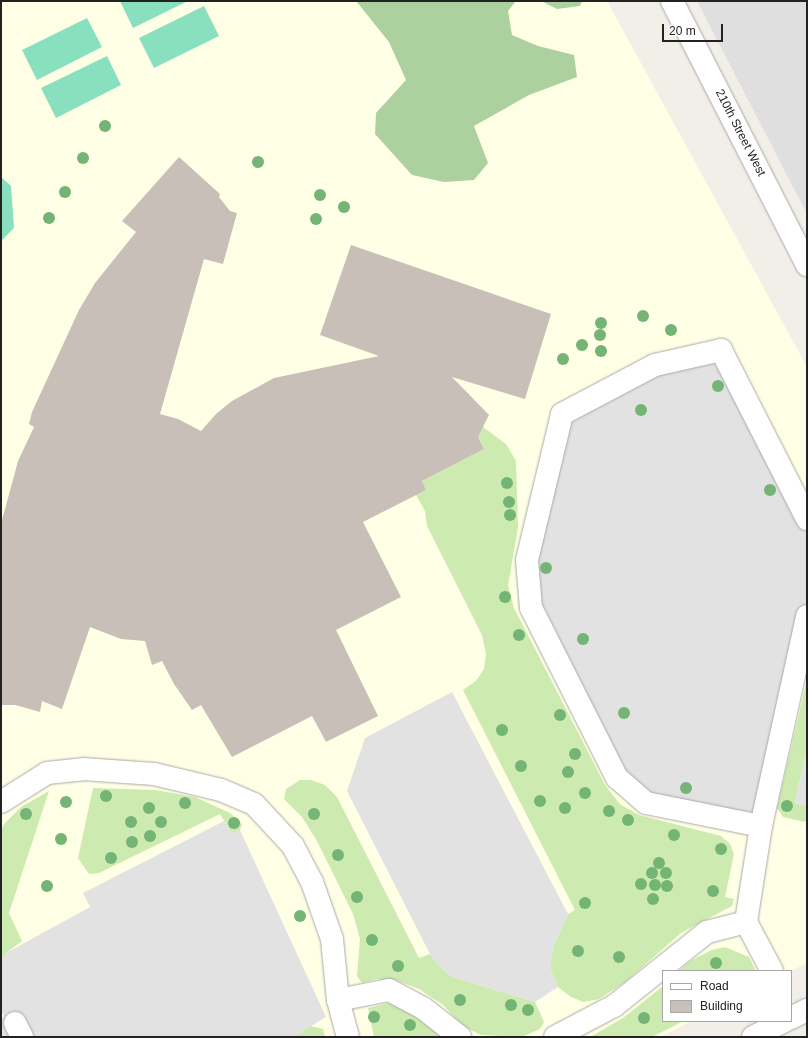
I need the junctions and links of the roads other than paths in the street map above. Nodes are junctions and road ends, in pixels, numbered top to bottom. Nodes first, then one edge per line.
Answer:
1 (672, 1) edge
2 (807, 265) edge
3 (807, 519) edge
4 (807, 616) edge
5 (1, 802) edge
6 (761, 826) junction
7 (746, 922) junction
8 (771, 970) edge
9 (338, 1000) junction
10 (780, 1022) edge
11 (348, 1037) edge
12 (460, 1037) edge
13 (555, 1037) edge
14 (753, 1037) edge

1 - 2 street, 210th Street West
3 - 6 street
4 - 6 street
5 - 9 street
6 - 7 street
7 - 8 street
7 - 13 street
9 - 11 street
9 - 12 street
10 - 14 street

